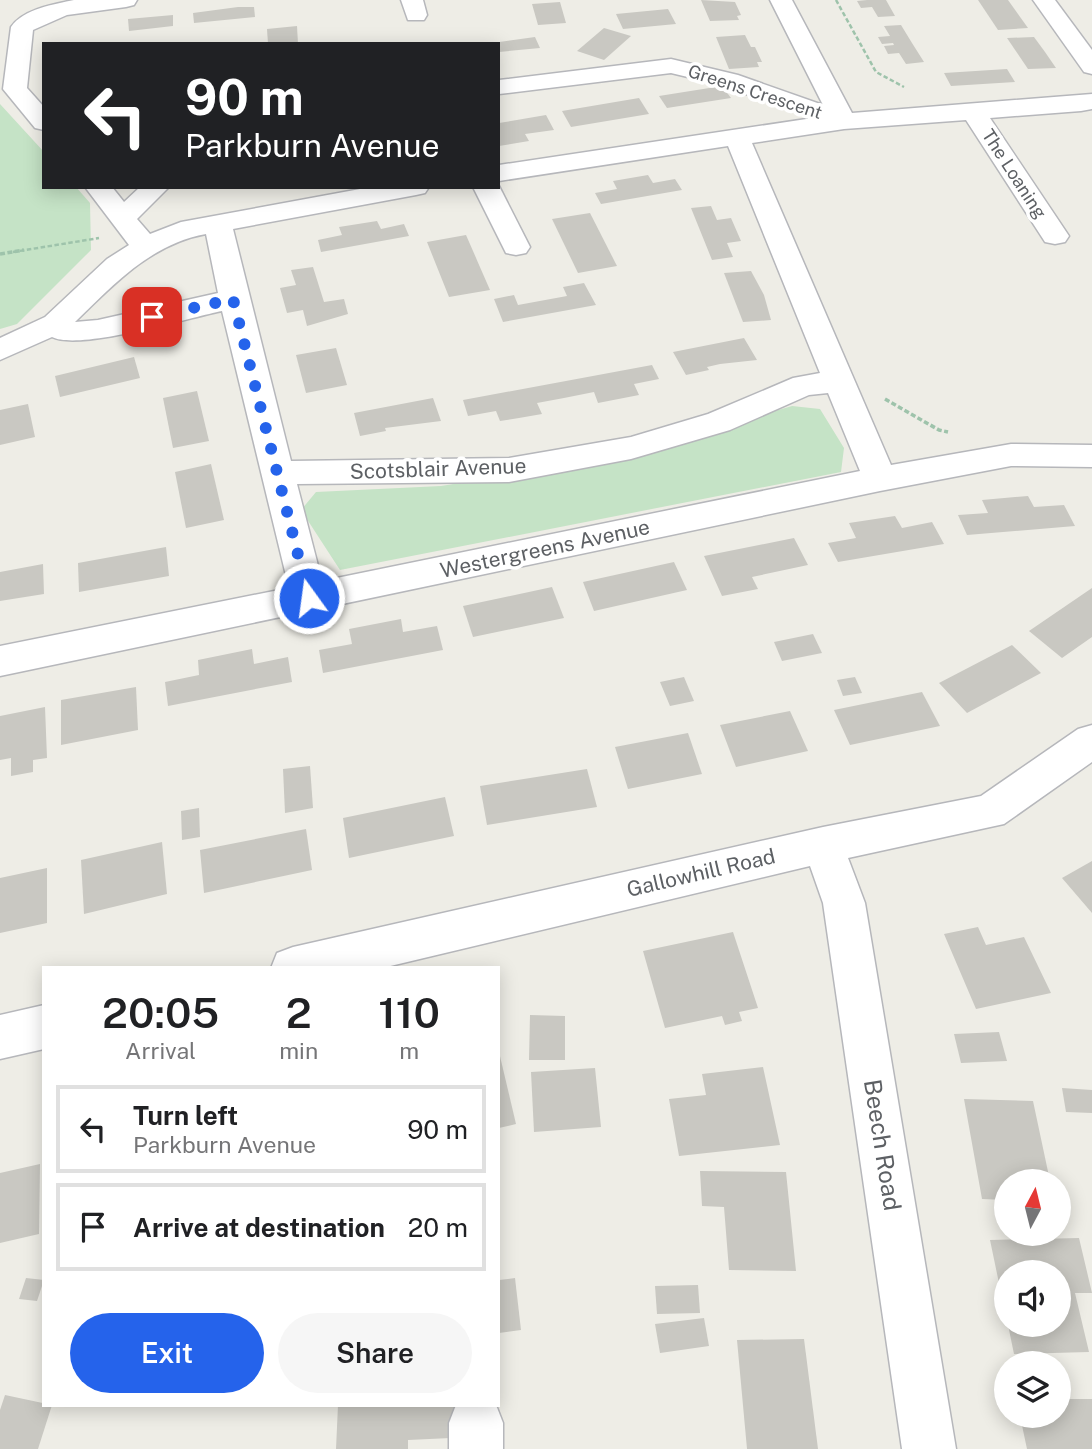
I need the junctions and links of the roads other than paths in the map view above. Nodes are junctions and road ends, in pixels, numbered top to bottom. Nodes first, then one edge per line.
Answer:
1 (126, 0) edge
2 (781, 0) edge
3 (1044, 0) edge
4 (1092, 67) edge
5 (500, 87) edge
6 (1092, 101) edge
7 (962, 112) junction
8 (42, 121) edge
9 (844, 121) junction
10 (737, 138) junction
11 (500, 173) edge
12 (100, 189) edge
13 (155, 189) edge
14 (405, 189) edge
15 (487, 189) edge
16 (218, 223) junction
17 (134, 232) junction
18 (1055, 236) dead end
19 (516, 247) dead end
20 (233, 299) junction
21 (55, 324) junction
22 (0, 350) edge
23 (838, 382) junction
24 (1092, 456) edge
25 (277, 473) junction
26 (880, 479) junction
27 (309, 598) junction
28 (0, 662) edge
29 (1092, 741) edge
30 (823, 845) junction
31 (369, 959) edge
32 (309, 966) edge
33 (42, 1027) edge
34 (0, 1037) edge
35 (929, 1449) edge

1 - 8 street
2 - 9 street
3 - 4 street
5 - 9 street, Greens Crescent
6 - 7 street, The Loaning
7 - 9 street, The Loaning
7 - 18 street, The Loaning
9 - 10 street
10 - 11 street
10 - 23 street
12 - 17 street
13 - 17 street
14 - 16 street
15 - 19 street
16 - 17 street
16 - 20 street
17 - 21 street
20 - 21 street
20 - 25 street
21 - 22 street
23 - 25 street, Scotsblair Avenue
23 - 26 street
24 - 26 street, Westergreens Avenue
25 - 27 street
26 - 27 street, Westergreens Avenue
27 - 28 street, Westergreens Avenue
29 - 30 street, Gallowhill Road
30 - 31 street, Gallowhill Road
30 - 35 street, Beech Road
31 - 32 street, Gallowhill Road
33 - 34 street

